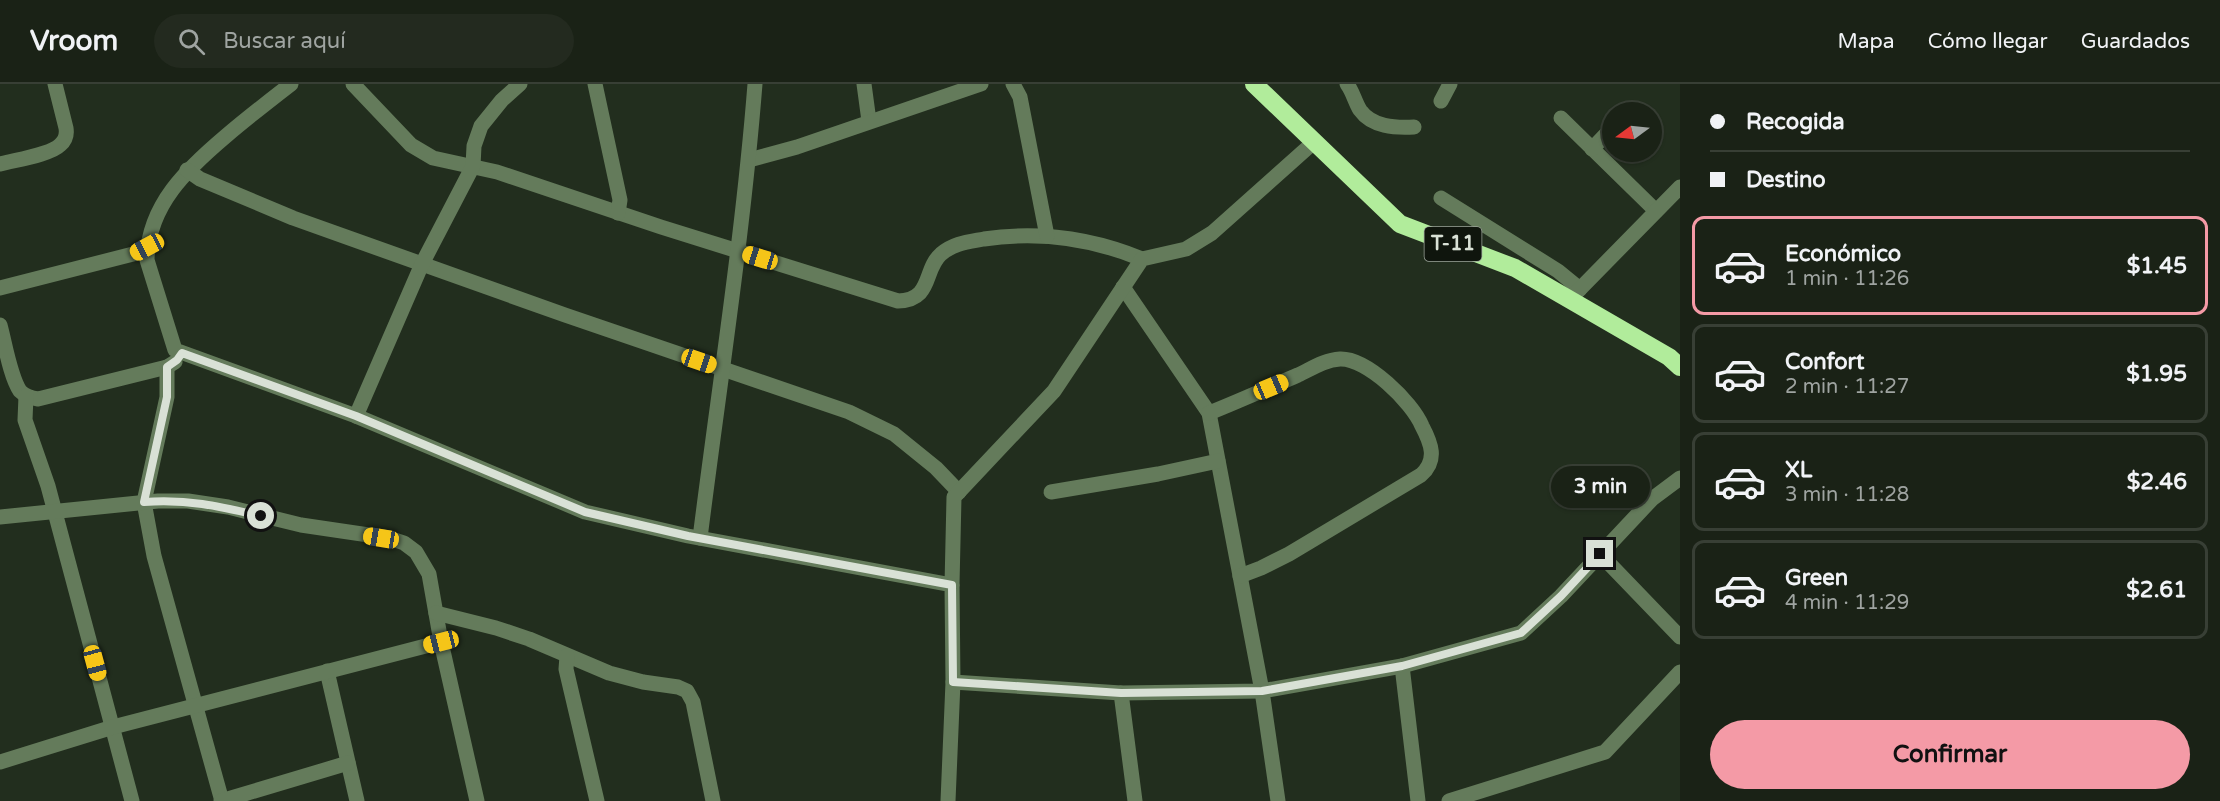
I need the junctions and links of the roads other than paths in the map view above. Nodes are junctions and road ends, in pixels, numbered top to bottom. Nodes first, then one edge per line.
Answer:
1 (55, 84) edge
2 (291, 84) edge
3 (352, 84) edge
4 (520, 84) edge
5 (595, 84) edge
6 (755, 84) edge
7 (864, 84) edge
8 (981, 84) edge
9 (1013, 84) edge
10 (1254, 84) edge
11 (1347, 84) edge
12 (1450, 84) edge
13 (1441, 101) dead end
14 (1561, 118) dead end
15 (869, 121) junction
16 (1414, 127) dead end
17 (1602, 138) edge
18 (1314, 142) junction
19 (1592, 149) junction
20 (749, 160) junction
21 (0, 164) edge
22 (473, 166) junction
23 (188, 170) junction
24 (1680, 187) edge
25 (1441, 198) dead end
26 (1656, 211) junction
27 (618, 213) junction
28 (1047, 236) junction
29 (1511, 242) junction
30 (147, 247) junction
31 (738, 251) junction
32 (1142, 259) junction
33 (1501, 263) junction
34 (422, 264) junction
35 (1123, 287) junction
36 (0, 288) edge
37 (1575, 294) junction
38 (0, 325) edge
39 (182, 353) junction
40 (167, 367) junction
41 (1680, 367) edge
42 (721, 369) junction
43 (26, 396) junction
44 (1209, 413) junction
45 (356, 416) junction
46 (1218, 461) junction
47 (1680, 478) edge
48 (959, 492) junction
49 (1051, 492) dead end
50 (144, 502) junction
51 (54, 512) junction
52 (0, 517) edge
53 (700, 538) junction
54 (1600, 554) junction
55 (1240, 576) junction
56 (952, 585) junction
57 (436, 613) junction
58 (1680, 637) edge
59 (441, 642) junction
60 (567, 656) junction
61 (1402, 666) junction
62 (327, 671) junction
63 (1680, 672) edge
64 (953, 682) junction
65 (1262, 691) junction
66 (1121, 693) junction
67 (195, 705) junction
68 (113, 727) junction
69 (0, 762) edge
70 (348, 764) junction
71 (132, 801) edge
72 (221, 801) edge
73 (357, 801) edge
74 (477, 801) edge
75 (597, 801) edge
76 (713, 801) edge
77 (948, 801) edge
78 (1135, 801) edge
79 (1278, 801) edge
80 (1418, 801) edge
81 (1449, 801) edge

1 - 21 street
2 - 23 street
3 - 22 street
4 - 22 street
5 - 27 street
6 - 20 street
7 - 15 street
8 - 15 street
9 - 28 street
10 - 18 highway, T-11
11 - 16 street
12 - 13 street
14 - 19 street
15 - 20 street
17 - 19 street
18 - 32 street
18 - 33 highway, T-11
19 - 26 street
20 - 31 street
22 - 27 street
22 - 34 street
23 - 30 street
23 - 34 street
24 - 26 street
25 - 29 street
26 - 37 street
27 - 31 street
28 - 31 street
28 - 32 street
29 - 33 street
29 - 37 street
30 - 36 street
30 - 39 street
31 - 42 street
32 - 35 street
33 - 37 highway, T-11
34 - 42 street
34 - 45 street
35 - 44 street
35 - 48 street
37 - 41 highway, T-11
38 - 43 street
39 - 40 street
39 - 45 street
40 - 43 street
40 - 50 street
42 - 48 street
42 - 53 street
43 - 51 street
44 - 46 street
44 - 55 street
45 - 53 street
46 - 49 street
46 - 55 street
47 - 54 street
48 - 56 street
50 - 51 street
50 - 57 street
50 - 67 street
51 - 52 street
51 - 68 street
53 - 56 street
54 - 58 street
54 - 61 street
55 - 65 street
56 - 64 street
57 - 59 street
57 - 60 street
59 - 62 street
59 - 74 street
60 - 75 street
60 - 76 street
61 - 65 street
61 - 80 street
62 - 67 street
62 - 70 street
63 - 81 street
64 - 66 street
64 - 77 street
65 - 66 street
65 - 79 street
66 - 78 street
67 - 68 street
67 - 72 street
68 - 69 street
68 - 71 street
70 - 72 street
70 - 73 street

